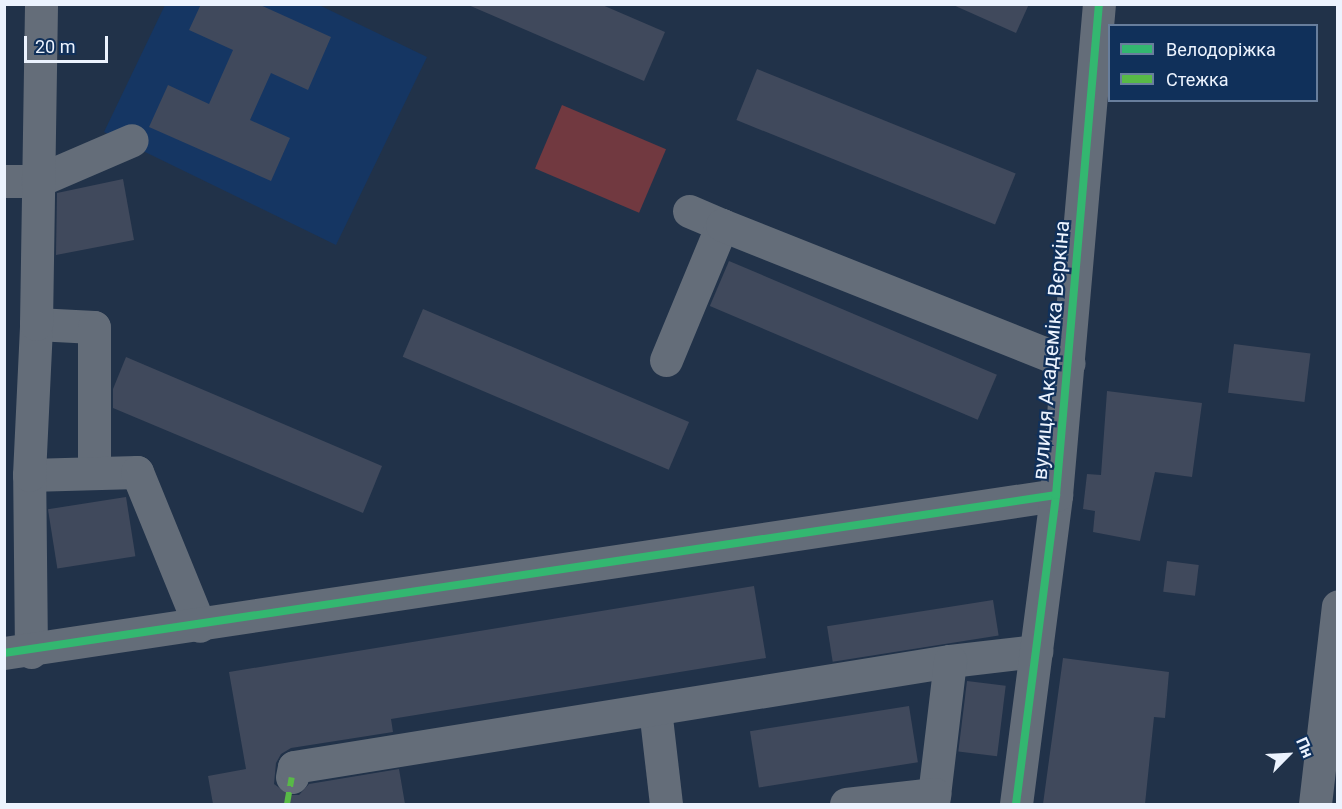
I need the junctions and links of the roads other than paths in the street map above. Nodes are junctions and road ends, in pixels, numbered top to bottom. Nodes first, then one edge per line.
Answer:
1 (41, 4) edge
2 (1099, 4) edge
3 (132, 140) dead end
4 (4, 181) edge
5 (37, 181) junction
6 (689, 211) dead end
7 (722, 225) junction
8 (36, 324) junction
9 (666, 360) dead end
10 (1068, 363) junction
11 (94, 473) junction
12 (29, 476) junction
13 (1056, 495) junction
14 (1338, 606) edge
15 (200, 626) junction
16 (1036, 651) junction
17 (18, 653) edge
18 (950, 661) junction
19 (655, 709) junction
20 (292, 777) dead end
21 (934, 799) edge
22 (666, 804) edge
23 (846, 804) edge
24 (1016, 804) edge
25 (1316, 804) edge

1 - 5 street
2 - 10 street, вулиця Академіка Вєркіна
3 - 5 street
4 - 5 street
5 - 8 street
6 - 7 street
7 - 9 street
7 - 10 street
8 - 11 street
8 - 12 street
10 - 13 street, вулиця Академіка Вєркіна
11 - 12 street
11 - 15 street
12 - 17 street
13 - 15 street
13 - 16 street, вулиця Академіка Вєркіна
14 - 25 street
15 - 17 street
16 - 18 street
16 - 24 street, вулиця Академіка Вєркіна
18 - 19 street
18 - 21 street
19 - 20 street
19 - 22 street
21 - 23 street

